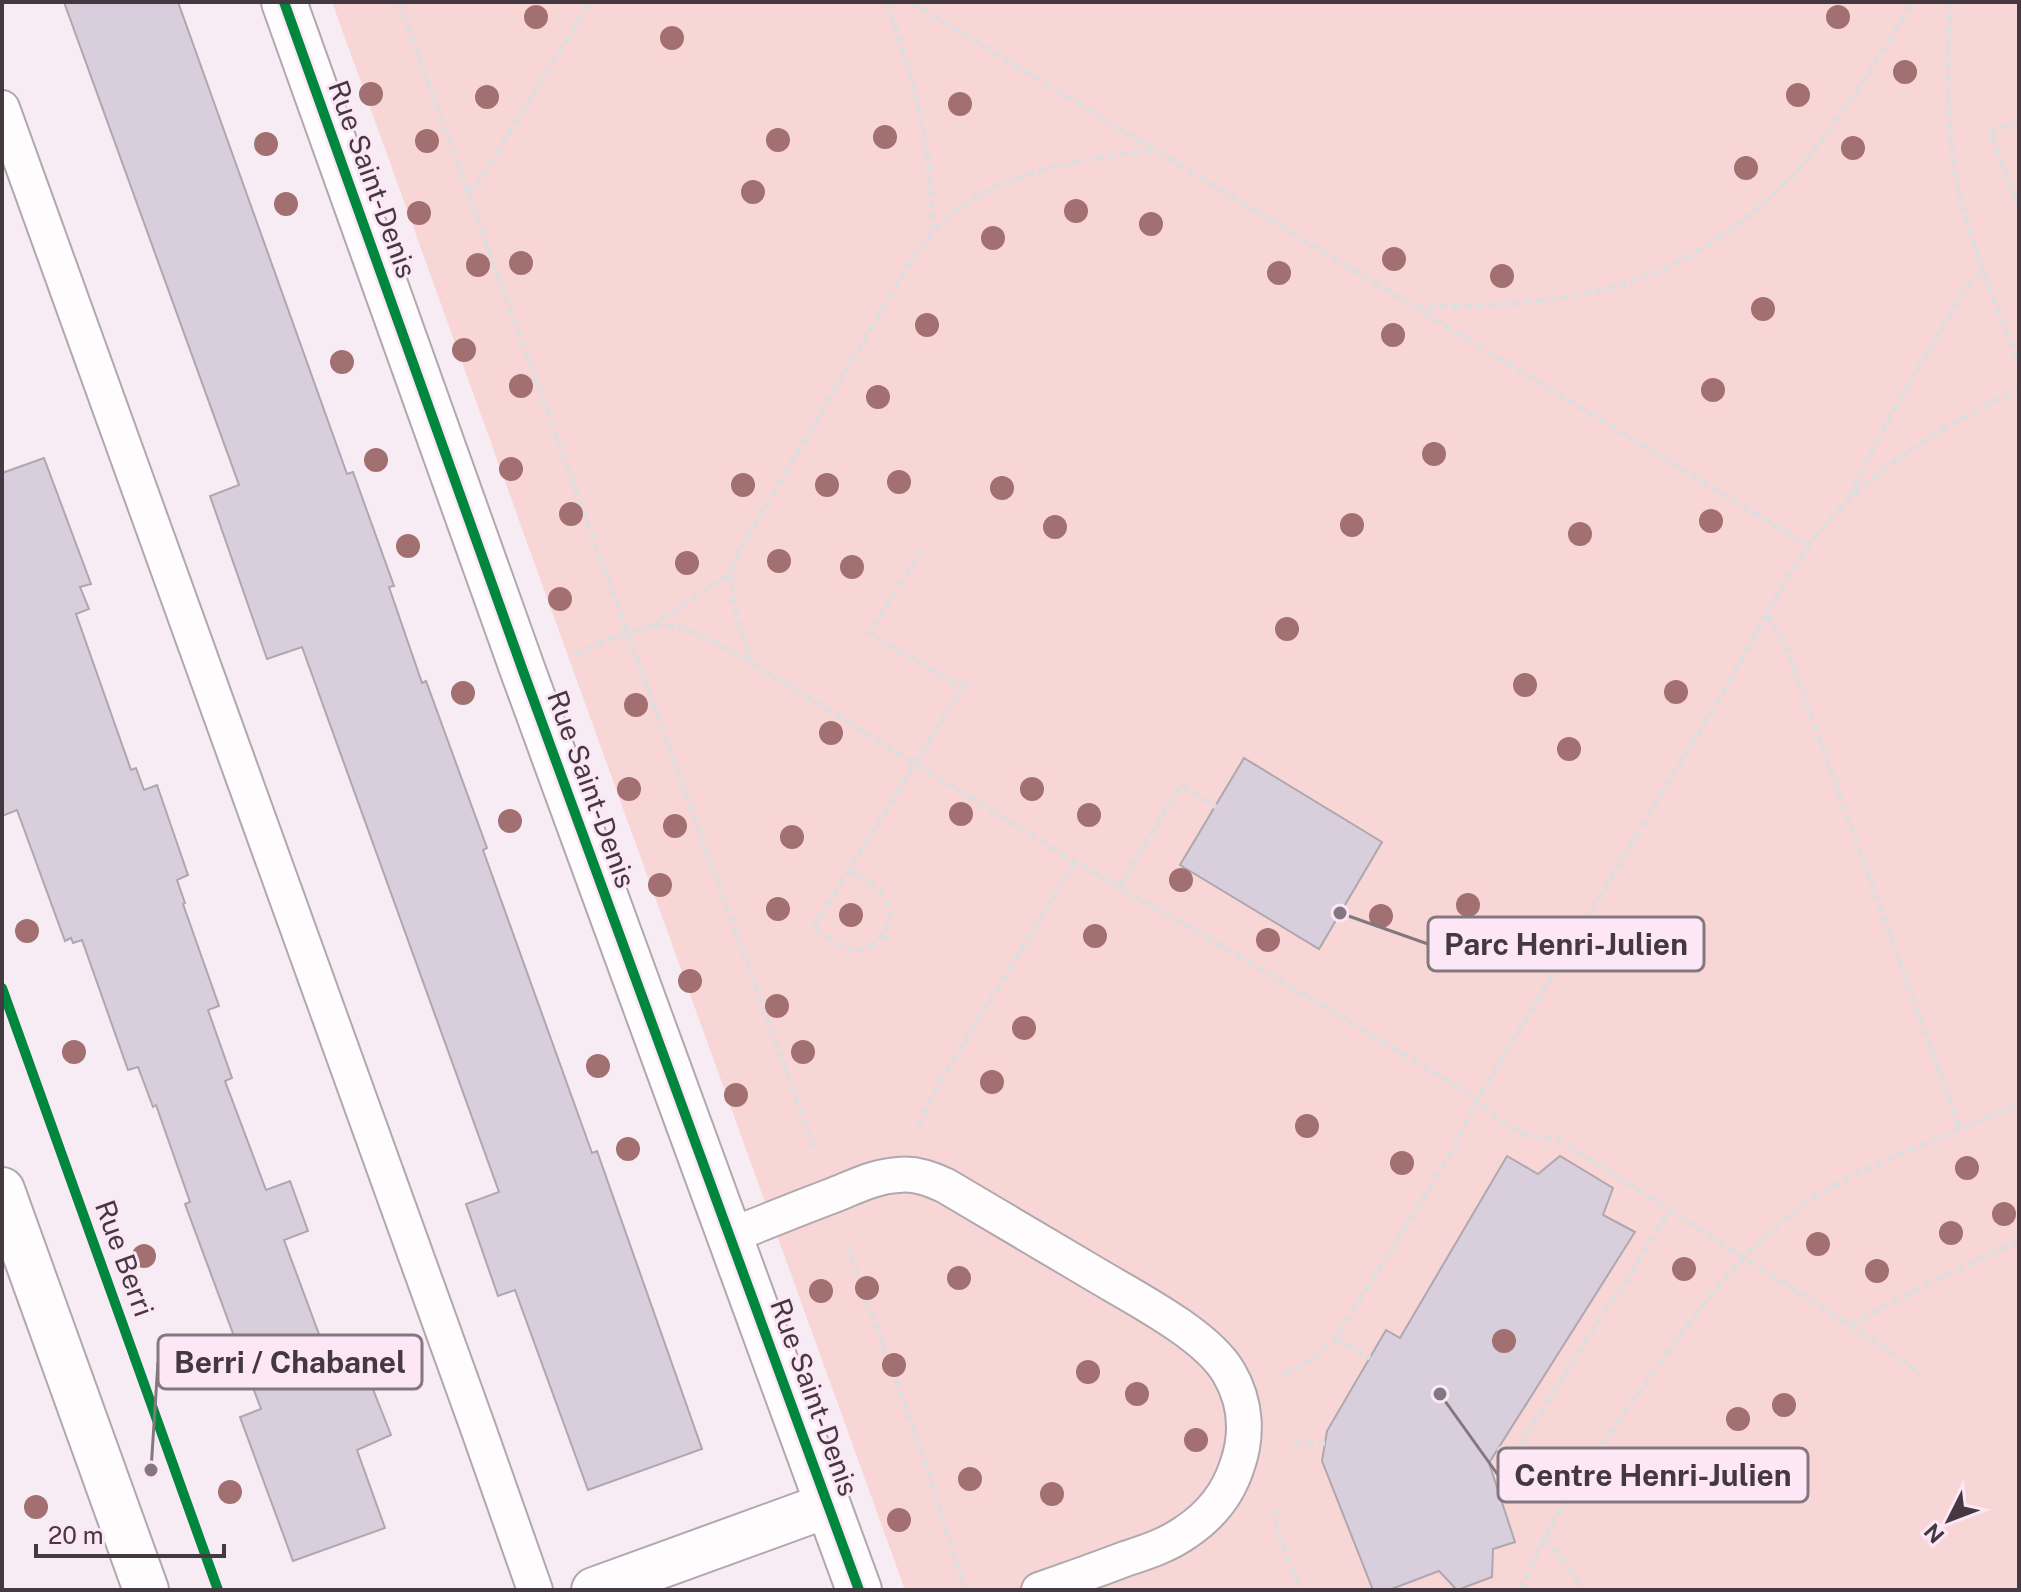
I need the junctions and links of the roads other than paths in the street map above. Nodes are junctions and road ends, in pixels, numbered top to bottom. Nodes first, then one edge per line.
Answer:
1 (284, 2) edge
2 (2, 108) edge
3 (2, 1190) edge
4 (730, 1236) junction
5 (828, 1505) junction
6 (146, 1590) edge
7 (535, 1590) edge
8 (594, 1590) edge
9 (859, 1590) edge
10 (1039, 1590) edge

1 - 4 street, Rue Saint-Denis
2 - 7 lane
3 - 6 street
4 - 5 street, Rue Saint-Denis
4 - 10 lane
5 - 8 street
5 - 9 street, Rue Saint-Denis

